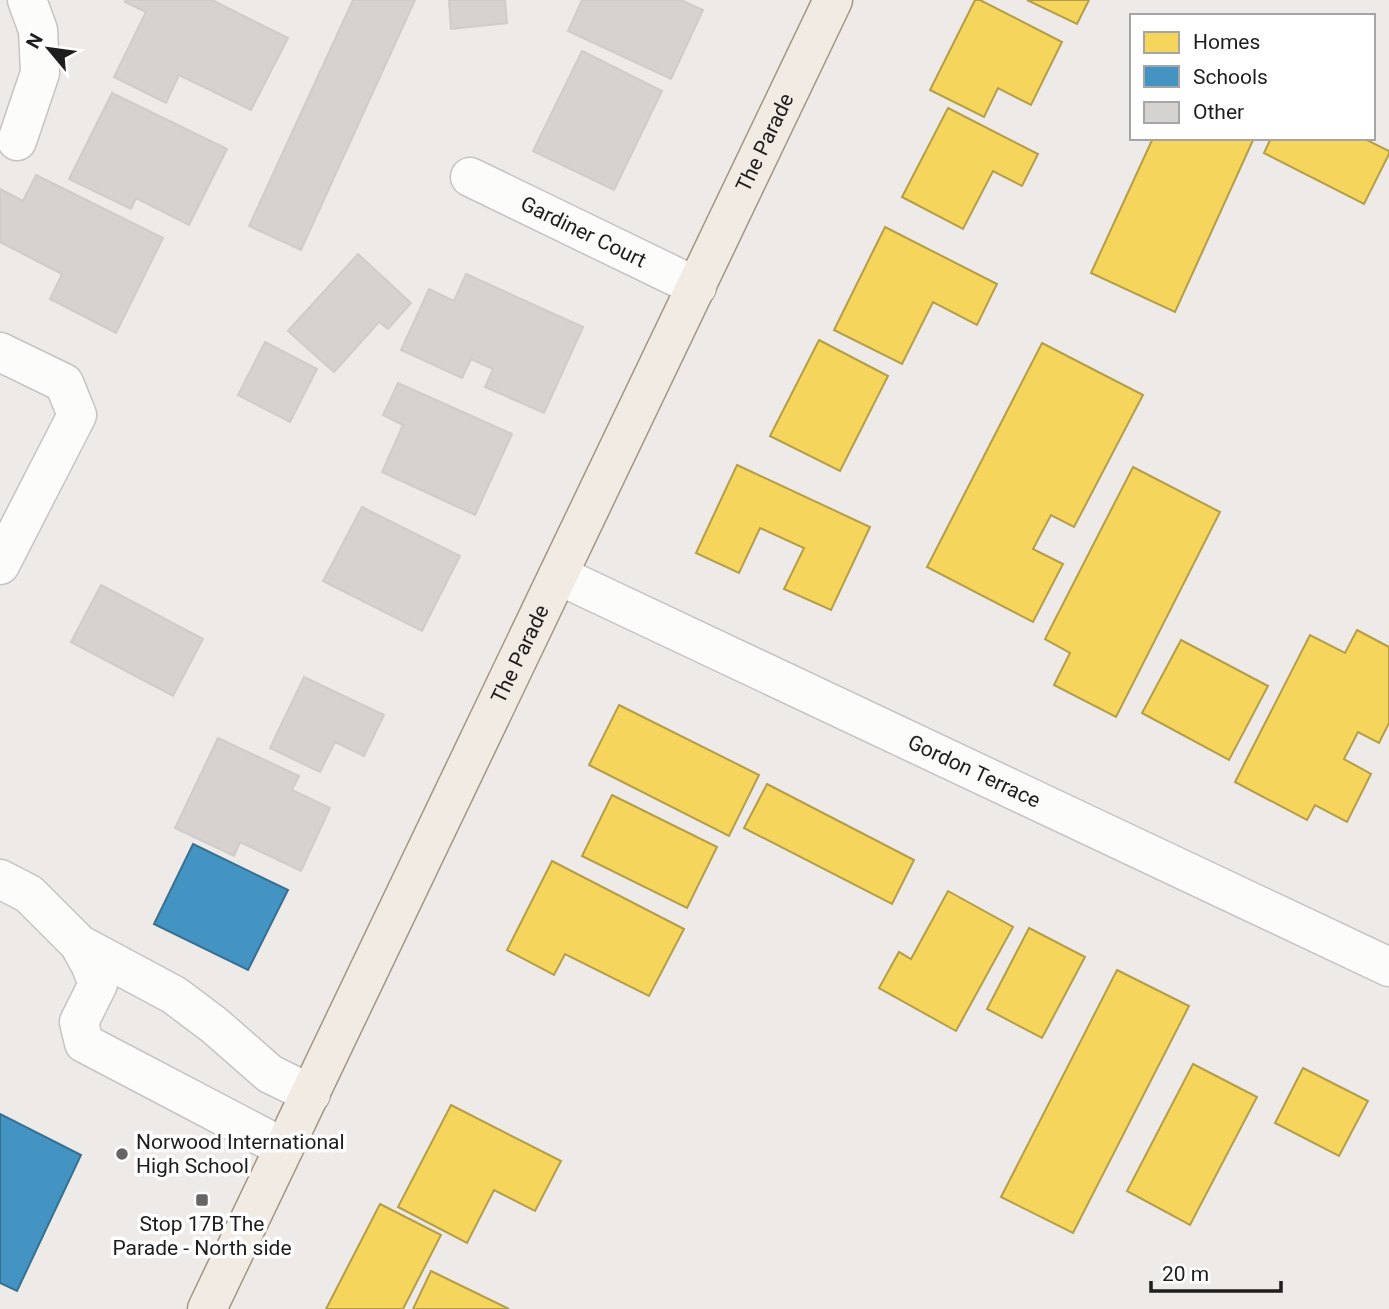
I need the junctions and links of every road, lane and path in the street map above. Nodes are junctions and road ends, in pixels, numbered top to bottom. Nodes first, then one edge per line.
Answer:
1 (27, 0) edge
2 (833, 0) edge
3 (17, 141) dead end
4 (470, 177) dead end
5 (696, 287) junction
6 (0, 352) edge
7 (0, 565) edge
8 (558, 575) junction
9 (0, 879) edge
10 (79, 944) junction
11 (1389, 967) edge
12 (311, 1094) junction
13 (284, 1148) junction
14 (207, 1309) edge

1 - 3 street
2 - 5 main road, The Parade
4 - 5 street, Gardiner Court
5 - 8 main road, The Parade
6 - 7 street
8 - 11 street, Gordon Terrace
8 - 12 main road, The Parade
9 - 10 street
10 - 12 street
10 - 13 street
12 - 13 main road, The Parade
13 - 14 main road, The Parade

